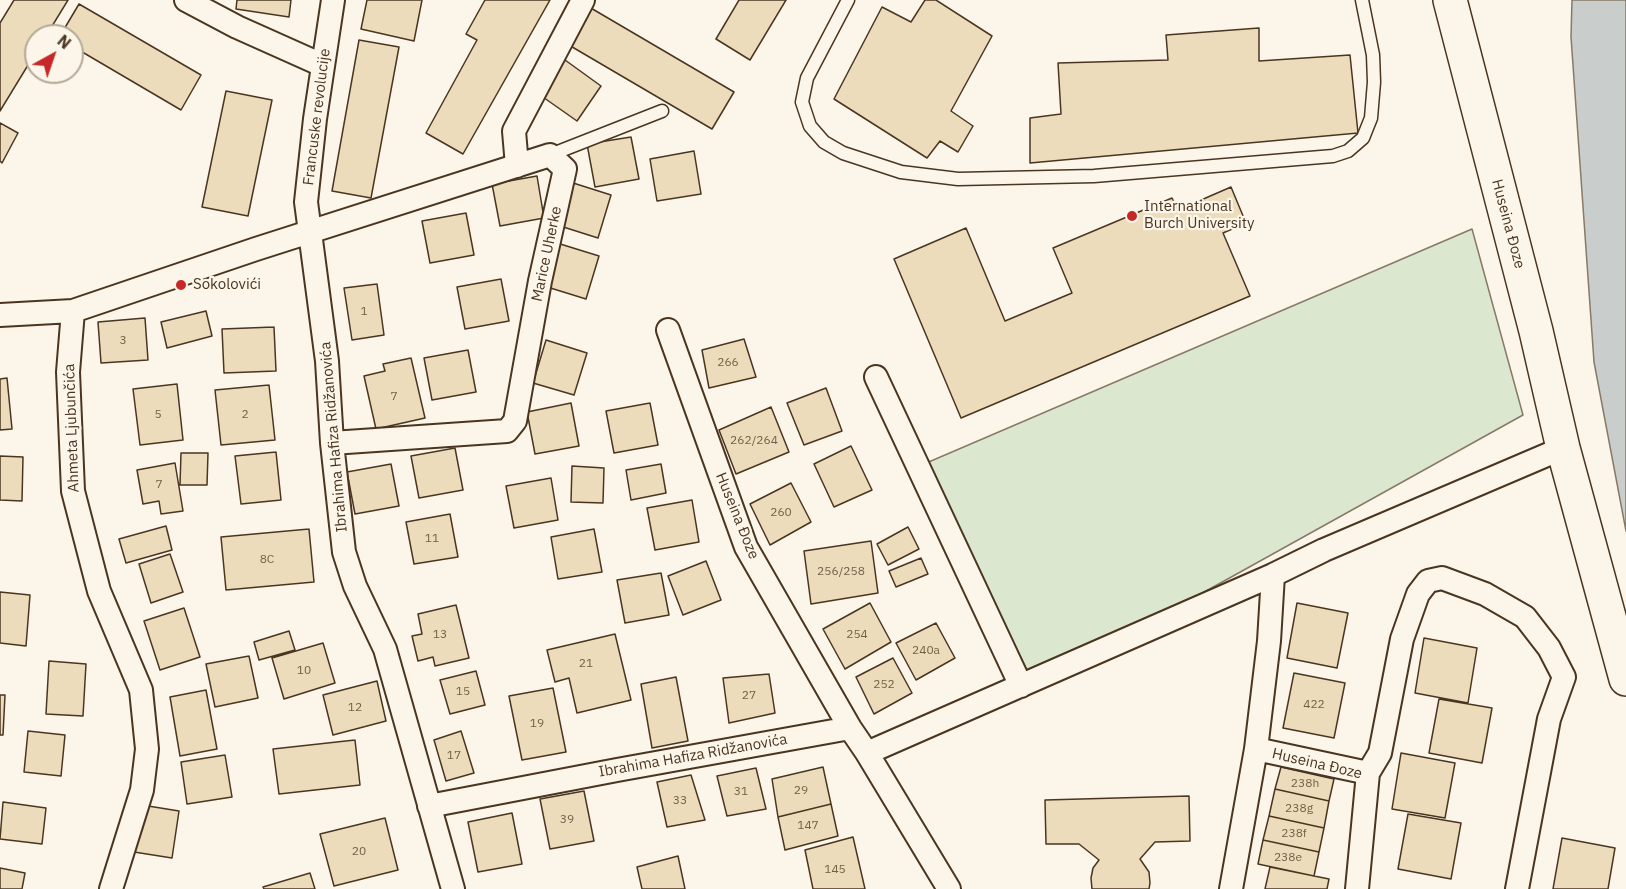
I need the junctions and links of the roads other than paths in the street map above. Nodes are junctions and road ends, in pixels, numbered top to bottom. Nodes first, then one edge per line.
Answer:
1 (186, 0) edge
2 (333, 0) edge
3 (583, 0) edge
4 (848, 0) edge
5 (1362, 0) edge
6 (1450, 0) edge
7 (322, 65) junction
8 (662, 111) dead end
9 (550, 155) junction
10 (517, 166) junction
11 (310, 233) junction
12 (73, 311) junction
13 (0, 315) edge
14 (668, 330) dead end
15 (876, 377) dead end
16 (332, 443) junction
17 (1563, 448) junction
18 (1274, 575) junction
19 (1626, 679) edge
20 (1021, 686) junction
21 (850, 728) junction
22 (1256, 749) junction
23 (867, 753) junction
24 (1368, 773) junction
25 (429, 806) junction
26 (111, 889) edge
27 (453, 889) edge
28 (949, 889) edge
29 (1231, 889) edge
30 (1357, 889) edge
31 (1517, 889) edge

1 - 7 street
2 - 7 street, Francuske revolucije
3 - 10 street
4 - 5 lane
6 - 17 street, Huseina Đoze
7 - 11 street, Francuske revolucije
8 - 9 lane
9 - 10 street
9 - 16 street, Marice Uherke
10 - 11 street
11 - 12 street
11 - 16 street, Ibrahima Hafiza Ridžanovića
12 - 13 street
12 - 26 street, Ahmeta Ljubunčića
14 - 21 street, Huseina Đoze
15 - 20 street
16 - 25 street, Ibrahima Hafiza Ridžanovića
17 - 18 street
17 - 19 street, Huseina Đoze
18 - 20 street
18 - 22 street, Huseina Đoze
20 - 23 street
21 - 23 street, Huseina Đoze
21 - 25 street, Ibrahima Hafiza Ridžanovića
22 - 24 street, Huseina Đoze
22 - 29 street
23 - 28 street, Huseina Đoze
24 - 30 street, Huseina Đoze
24 - 31 street
25 - 27 street, Ibrahima Hafiza Ridžanovića

